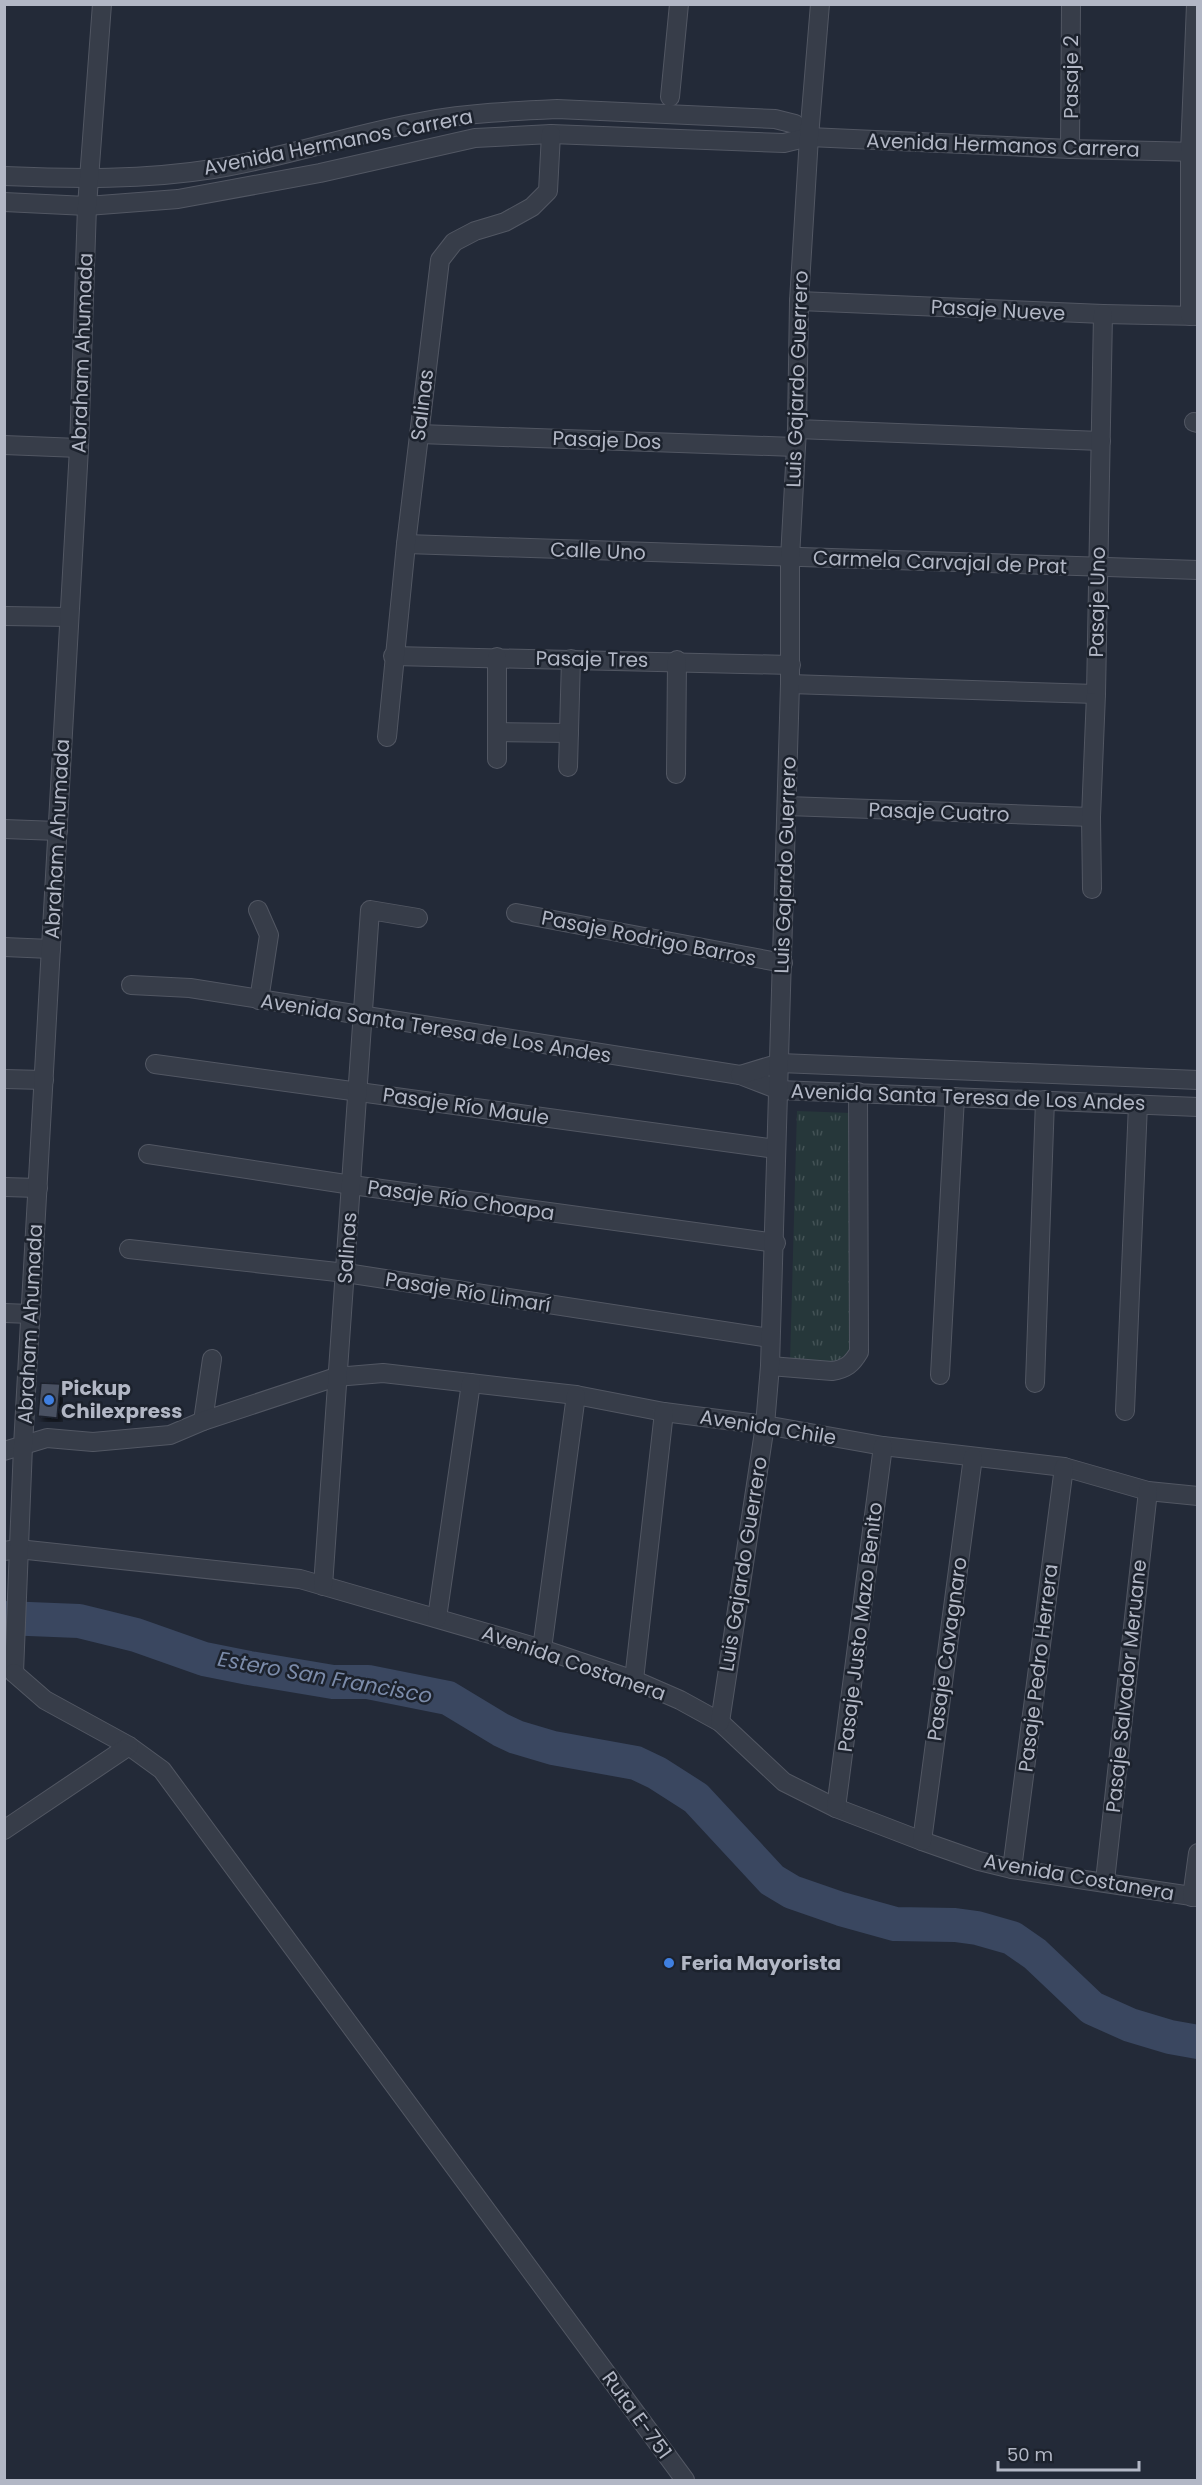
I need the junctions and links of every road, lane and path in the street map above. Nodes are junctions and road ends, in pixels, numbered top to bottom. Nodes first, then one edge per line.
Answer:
1 (102, 4) edge
2 (679, 4) edge
3 (820, 4) edge
4 (1071, 4) edge
5 (1196, 4) edge
6 (670, 97) dead end
7 (551, 134) junction
8 (809, 137) junction
9 (1070, 149) junction
10 (1193, 152) edge
11 (4, 177) edge
12 (89, 180) junction
13 (4, 202) edge
14 (87, 206) junction
15 (800, 301) junction
16 (1103, 314) junction
17 (1194, 316) edge
18 (419, 434) junction
19 (796, 438) junction
20 (1101, 441) junction
21 (4, 445) edge
22 (79, 448) junction
23 (406, 544) junction
24 (790, 558) junction
25 (1098, 567) junction
26 (1197, 570) edge
27 (4, 616) edge
28 (69, 617) junction
29 (393, 656) junction
30 (497, 657) junction
31 (571, 659) junction
32 (676, 660) junction
33 (790, 665) junction
34 (790, 684) junction
35 (1096, 694) junction
36 (497, 732) junction
37 (569, 733) junction
38 (387, 737) dead end
39 (496, 759) dead end
40 (568, 767) dead end
41 (676, 774) dead end
42 (787, 806) junction
43 (1091, 817) junction
44 (4, 829) edge
45 (58, 831) junction
46 (1092, 889) dead end
47 (258, 910) dead end
48 (516, 913) dead end
49 (418, 918) dead end
50 (4, 946) edge
51 (51, 949) junction
52 (783, 963) junction
53 (131, 986) dead end
54 (259, 1000) junction
55 (364, 1017) junction
56 (780, 1063) junction
57 (156, 1065) dead end
58 (740, 1075) junction
59 (4, 1079) edge
60 (44, 1080) junction
61 (1197, 1080) edge
62 (779, 1090) junction
63 (359, 1091) junction
64 (858, 1092) junction
65 (955, 1097) junction
66 (1045, 1101) junction
67 (1138, 1104) junction
68 (1197, 1107) edge
69 (776, 1149) junction
70 (148, 1154) dead end
71 (352, 1185) junction
72 (4, 1187) edge
73 (38, 1188) junction
74 (776, 1243) junction
75 (129, 1249) dead end
76 (346, 1273) junction
77 (4, 1313) edge
78 (31, 1314) junction
79 (771, 1338) junction
80 (212, 1359) dead end
81 (770, 1366) junction
82 (940, 1375) dead end
83 (336, 1377) junction
84 (471, 1383) junction
85 (1035, 1383) dead end
86 (576, 1395) junction
87 (1125, 1411) dead end
88 (664, 1412) junction
89 (203, 1421) junction
90 (765, 1425) junction
91 (23, 1446) junction
92 (884, 1446) junction
93 (4, 1452) edge
94 (973, 1457) junction
95 (1064, 1467) junction
96 (1148, 1491) junction
97 (1197, 1496) edge
98 (11, 1550) edge
99 (323, 1586) junction
100 (437, 1618) junction
101 (542, 1649) junction
102 (9, 1673) edge
103 (634, 1680) junction
104 (720, 1722) junction
105 (129, 1746) junction
106 (836, 1808) junction
107 (4, 1830) edge
108 (922, 1841) junction
109 (1197, 1853) edge
110 (1012, 1869) junction
111 (1105, 1881) junction
112 (1195, 1897) edge
113 (685, 2481) edge

1 - 12 street, Abraham Ahumada
2 - 6 street
3 - 8 street, Luis Gajardo Guerrero
4 - 9 street, Pasaje 2
5 - 10 street
7 - 8 street, Avenida Hermanos Carrera
7 - 14 street, Avenida Hermanos Carrera
7 - 18 street, Salinas
8 - 9 street, Avenida Hermanos Carrera
8 - 12 street, Avenida Hermanos Carrera
8 - 15 street, Luis Gajardo Guerrero
9 - 10 street, Avenida Hermanos Carrera
10 - 17 street
11 - 12 street, Avenida Hermanos Carrera
12 - 14 street, Abraham Ahumada
13 - 14 street, Avenida Hermanos Carrera
14 - 22 street, Abraham Ahumada
15 - 16 street, Pasaje Nueve
15 - 19 street, Luis Gajardo Guerrero
16 - 17 street, Pasaje Nueve
16 - 20 street, Pasaje Uno
18 - 19 street, Pasaje Dos
18 - 23 street, Salinas
19 - 20 street, Pasaje Dos
19 - 24 street, Luis Gajardo Guerrero
20 - 25 street, Pasaje Uno
21 - 22 street
22 - 28 street, Abraham Ahumada
23 - 24 street, Calle Uno
23 - 29 street, Salinas
24 - 25 street, Carmela Carvajal de Prat
24 - 33 street, Luis Gajardo Guerrero
25 - 26 street, Carmela Carvajal de Prat
25 - 35 street, Pasaje Uno
27 - 28 street
28 - 45 street, Abraham Ahumada
29 - 30 street, Pasaje Tres
29 - 38 street, Salinas
30 - 31 street, Pasaje Tres
30 - 36 street
31 - 32 street, Pasaje Tres
31 - 37 street
32 - 33 street, Pasaje Tres
32 - 41 street
33 - 34 street, Luis Gajardo Guerrero
34 - 35 street
34 - 42 street, Luis Gajardo Guerrero
35 - 43 street, Pasaje Uno
36 - 37 street
36 - 39 street
37 - 40 street
42 - 43 street, Pasaje Cuatro
42 - 52 street, Luis Gajardo Guerrero
43 - 46 street, Pasaje Uno
44 - 45 street
45 - 51 street, Abraham Ahumada
47 - 54 street
48 - 52 street, Pasaje Rodrigo Barros
49 - 55 street, Salinas
50 - 51 street
51 - 60 street, Abraham Ahumada
52 - 56 street, Luis Gajardo Guerrero
53 - 54 street, Avenida Santa Teresa de Los Andes
54 - 55 street, Avenida Santa Teresa de Los Andes
55 - 58 street, Avenida Santa Teresa de Los Andes
55 - 63 street, Salinas
56 - 58 street, Avenida Santa Teresa de Los Andes
56 - 61 street, Avenida Santa Teresa de Los Andes
56 - 62 street, Luis Gajardo Guerrero
57 - 63 street, Pasaje Río Maule
58 - 62 street, Avenida Santa Teresa de Los Andes
59 - 60 street
60 - 73 street, Abraham Ahumada
62 - 64 street, Avenida Santa Teresa de Los Andes
62 - 69 street, Luis Gajardo Guerrero
63 - 69 street, Pasaje Río Maule
63 - 71 street, Salinas
64 - 65 street, Avenida Santa Teresa de Los Andes
64 - 81 street
65 - 66 street, Avenida Santa Teresa de Los Andes
65 - 82 street
66 - 67 street, Avenida Santa Teresa de Los Andes
66 - 85 street
67 - 68 street, Avenida Santa Teresa de Los Andes
67 - 87 street
69 - 74 street, Luis Gajardo Guerrero
70 - 71 street, Pasaje Río Choapa
71 - 74 street, Pasaje Río Choapa
71 - 76 street, Salinas
72 - 73 street
73 - 78 street, Abraham Ahumada
74 - 79 street, Luis Gajardo Guerrero
75 - 76 street, Pasaje Río Limarí
76 - 79 street, Pasaje Río Limarí
76 - 83 street, Salinas
77 - 78 street
78 - 91 street, Abraham Ahumada
79 - 81 street, Luis Gajardo Guerrero
80 - 89 street
81 - 90 street, Luis Gajardo Guerrero
83 - 84 street, Avenida Chile
83 - 89 street, Avenida Chile
83 - 99 street, Salinas
84 - 86 street, Avenida Chile
84 - 100 street
86 - 88 street, Avenida Chile
86 - 101 street
88 - 90 street, Avenida Chile
88 - 103 street
89 - 91 street, Avenida Chile
90 - 92 street, Avenida Chile
90 - 104 street, Luis Gajardo Guerrero
91 - 93 street
91 - 98 street, Abraham Ahumada
92 - 94 street, Avenida Chile
92 - 106 street, Pasaje Justo Mazo Benito
94 - 95 street, Avenida Chile
94 - 108 street, Pasaje Cavagnaro
95 - 96 street, Avenida Chile
95 - 110 street, Pasaje Pedro Herrera
96 - 97 street, Avenida Chile
96 - 111 street, Pasaje Salvador Meruane
98 - 99 street, Avenida Costanera
98 - 102 street, Abraham Ahumada
99 - 100 street, Avenida Costanera
100 - 101 street, Avenida Costanera
101 - 103 street, Avenida Costanera
102 - 105 street, Ruta E-751
103 - 104 street, Avenida Costanera
104 - 106 street, Avenida Costanera
105 - 107 street
105 - 113 street, Ruta E-751
106 - 108 street, Avenida Costanera
108 - 110 street, Avenida Costanera
109 - 112 street
110 - 111 street, Avenida Costanera
111 - 112 street, Avenida Costanera

